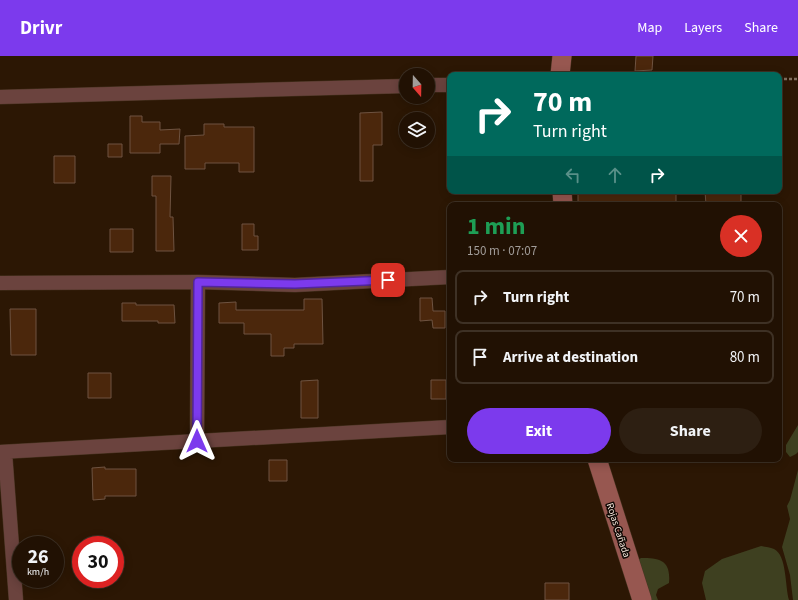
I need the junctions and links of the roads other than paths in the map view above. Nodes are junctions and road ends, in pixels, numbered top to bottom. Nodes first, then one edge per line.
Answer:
1 (562, 56) edge
2 (560, 72) edge
3 (435, 85) edge
4 (447, 85) edge
5 (399, 86) edge
6 (0, 97) edge
7 (447, 277) edge
8 (198, 282) junction
9 (0, 283) edge
10 (447, 427) edge
11 (197, 441) junction
12 (3, 452) edge
13 (598, 462) edge
14 (16, 600) edge
15 (642, 600) edge

1 - 2 main road
3 - 4 street
5 - 6 street
7 - 8 street
8 - 9 street
8 - 11 street
10 - 11 street
11 - 12 street
12 - 14 street
13 - 15 main road, Rojas Cañada

